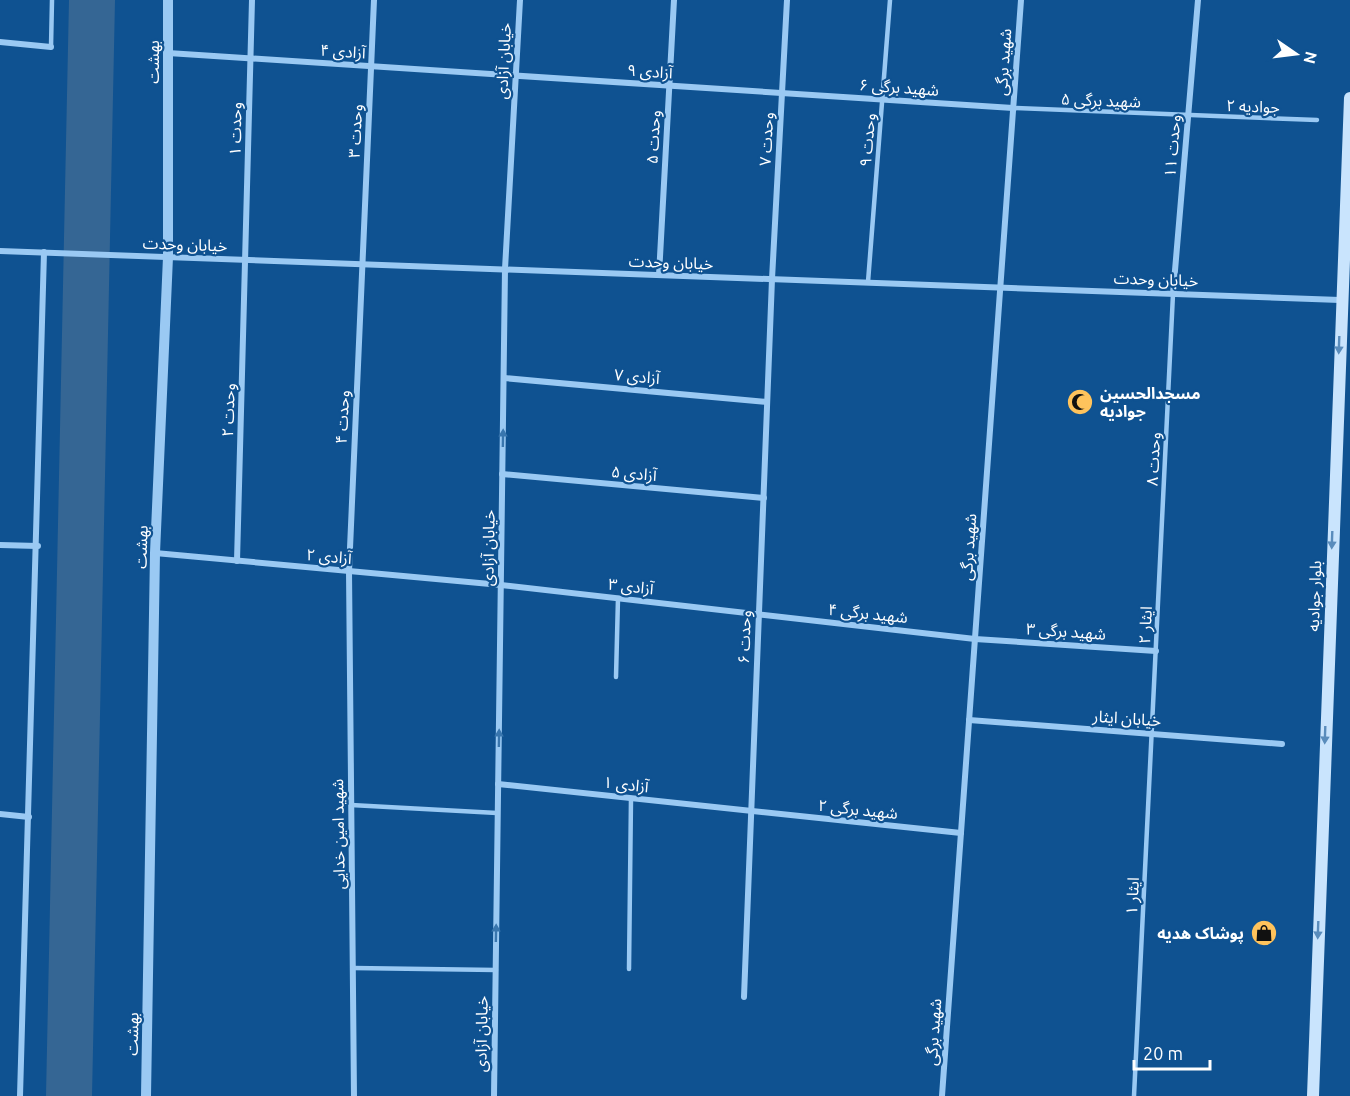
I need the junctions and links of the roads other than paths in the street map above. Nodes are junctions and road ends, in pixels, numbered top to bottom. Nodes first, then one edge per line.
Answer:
1 (52, 0) edge
2 (168, 0) edge
3 (252, 0) edge
4 (374, 0) edge
5 (520, 0) edge
6 (674, 0) edge
7 (787, 0) edge
8 (890, 0) edge
9 (1021, 0) edge
10 (1198, 0) edge
11 (0, 42) edge
12 (51, 46) joint
13 (168, 53) junction
14 (251, 58) junction
15 (371, 66) junction
16 (516, 76) junction
17 (670, 86) junction
18 (782, 93) junction
19 (1350, 98) edge
20 (882, 99) junction
21 (1013, 108) junction
22 (1188, 116) junction
23 (1317, 120) dead end
24 (0, 251) edge
25 (48, 252) junction
26 (168, 257) junction
27 (246, 260) junction
28 (363, 264) junction
29 (505, 269) junction
30 (659, 275) junction
31 (772, 279) junction
32 (868, 282) junction
33 (1000, 287) junction
34 (1173, 294) junction
35 (1340, 300) junction
36 (504, 378) junction
37 (767, 402) junction
38 (502, 474) junction
39 (764, 498) junction
40 (1163, 518) joint
41 (0, 545) edge
42 (38, 546) junction
43 (155, 553) junction
44 (237, 561) junction
45 (349, 571) junction
46 (501, 585) junction
47 (618, 598) junction
48 (758, 614) junction
49 (975, 639) junction
50 (1156, 651) junction
51 (616, 677) dead end
52 (969, 720) junction
53 (1152, 734) junction
54 (1282, 744) dead end
55 (498, 784) junction
56 (631, 798) junction
57 (351, 805) junction
58 (751, 811) junction
59 (497, 813) junction
60 (0, 814) edge
61 (29, 817) junction
62 (961, 833) junction
63 (353, 968) junction
64 (629, 969) dead end
65 (496, 970) junction
66 (744, 997) dead end
67 (20, 1096) edge
68 (146, 1096) edge
69 (354, 1096) edge
70 (494, 1096) edge
71 (942, 1096) edge
72 (1134, 1096) edge
73 (1312, 1096) edge

1 - 12 lane
2 - 13 street, بهشت
3 - 14 street, وحدت ۱
4 - 15 street, وحدت ۳
5 - 16 street, خیابان آزادی
6 - 17 street, وحدت ۵
7 - 18 street, وحدت ۷
8 - 20 lane, وحدت ۹
9 - 21 street, شهید برگی
10 - 22 street, وحدت ۱۱
11 - 12 street
13 - 14 street, آزادی ۴
13 - 26 street, بهشت
14 - 15 street, آزادی ۴
14 - 27 street, وحدت ۱
15 - 16 street, آزادی ۴
15 - 28 street, وحدت ۳
16 - 17 street, آزادی ۹
16 - 29 street, خیابان آزادی
17 - 18 street, آزادی ۹
17 - 30 street, وحدت ۵
18 - 20 street, شهید برگی ۶
18 - 31 street, وحدت ۷
19 - 35 main road, بلوار جوادیه
20 - 21 street, شهید برگی ۶
20 - 32 lane, وحدت ۹
21 - 22 lane, شهید برگی ۵
21 - 33 street, شهید برگی
22 - 23 lane, جوادیه ۲
22 - 34 street, وحدت ۱۱
24 - 25 street, خیابان وحدت
25 - 26 street, خیابان وحدت
25 - 42 street
26 - 27 street, خیابان وحدت
26 - 43 street, بهشت
27 - 28 street, خیابان وحدت
27 - 44 street, وحدت ۲
28 - 29 street, خیابان وحدت
28 - 45 street, وحدت ۴
29 - 30 street, خیابان وحدت
29 - 36 street, خیابان آزادی
30 - 31 street, خیابان وحدت
31 - 32 street, خیابان وحدت
31 - 37 street, وحدت ۶
32 - 33 street, خیابان وحدت
33 - 34 street, خیابان وحدت
33 - 49 street, شهید برگی
34 - 35 street, خیابان وحدت
34 - 40 lane, وحدت ۸
35 -> 73 main road, بلوار جوادیه
36 - 37 street, آزادی ۷
38 -> 36 street, خیابان آزادی
37 - 39 street, وحدت ۶
38 - 39 street, آزادی ۵
38 - 46 street, خیابان آزادی
39 - 48 street, وحدت ۶
40 - 50 lane, ایثار ۲
41 - 42 street
42 - 61 street
43 - 44 street, آزادی ۲
43 - 68 street, بهشت
44 - 45 street, آزادی ۲
45 - 46 street, آزادی ۲
45 - 57 street, شهید امین خدایی
46 - 47 street, آزادی ۳
55 -> 46 street, خیابان آزادی
47 - 48 street, آزادی ۳
47 - 51 lane
48 - 49 street, شهید برگی ۴
48 - 58 street, وحدت ۶
49 - 50 street, شهید برگی ۳
49 - 52 street, شهید برگی
50 - 53 lane, ایثار ۲
52 - 53 street, خیابان ایثار
52 - 62 street, شهید برگی
53 - 54 street, خیابان ایثار
53 - 72 lane, ایثار ۱
55 - 56 street, آزادی ۱
55 - 59 street, خیابان آزادی
56 - 58 street, آزادی ۱
56 - 64 lane
57 - 59 lane
57 - 63 street, شهید امین خدایی
58 - 62 street, شهید برگی ۲
58 - 66 street, وحدت ۶
65 -> 59 street, خیابان آزادی
60 - 61 street
61 - 67 street
62 - 71 street, شهید برگی
63 - 65 lane
63 - 69 street, شهید امین خدایی
65 - 70 street, خیابان آزادی

